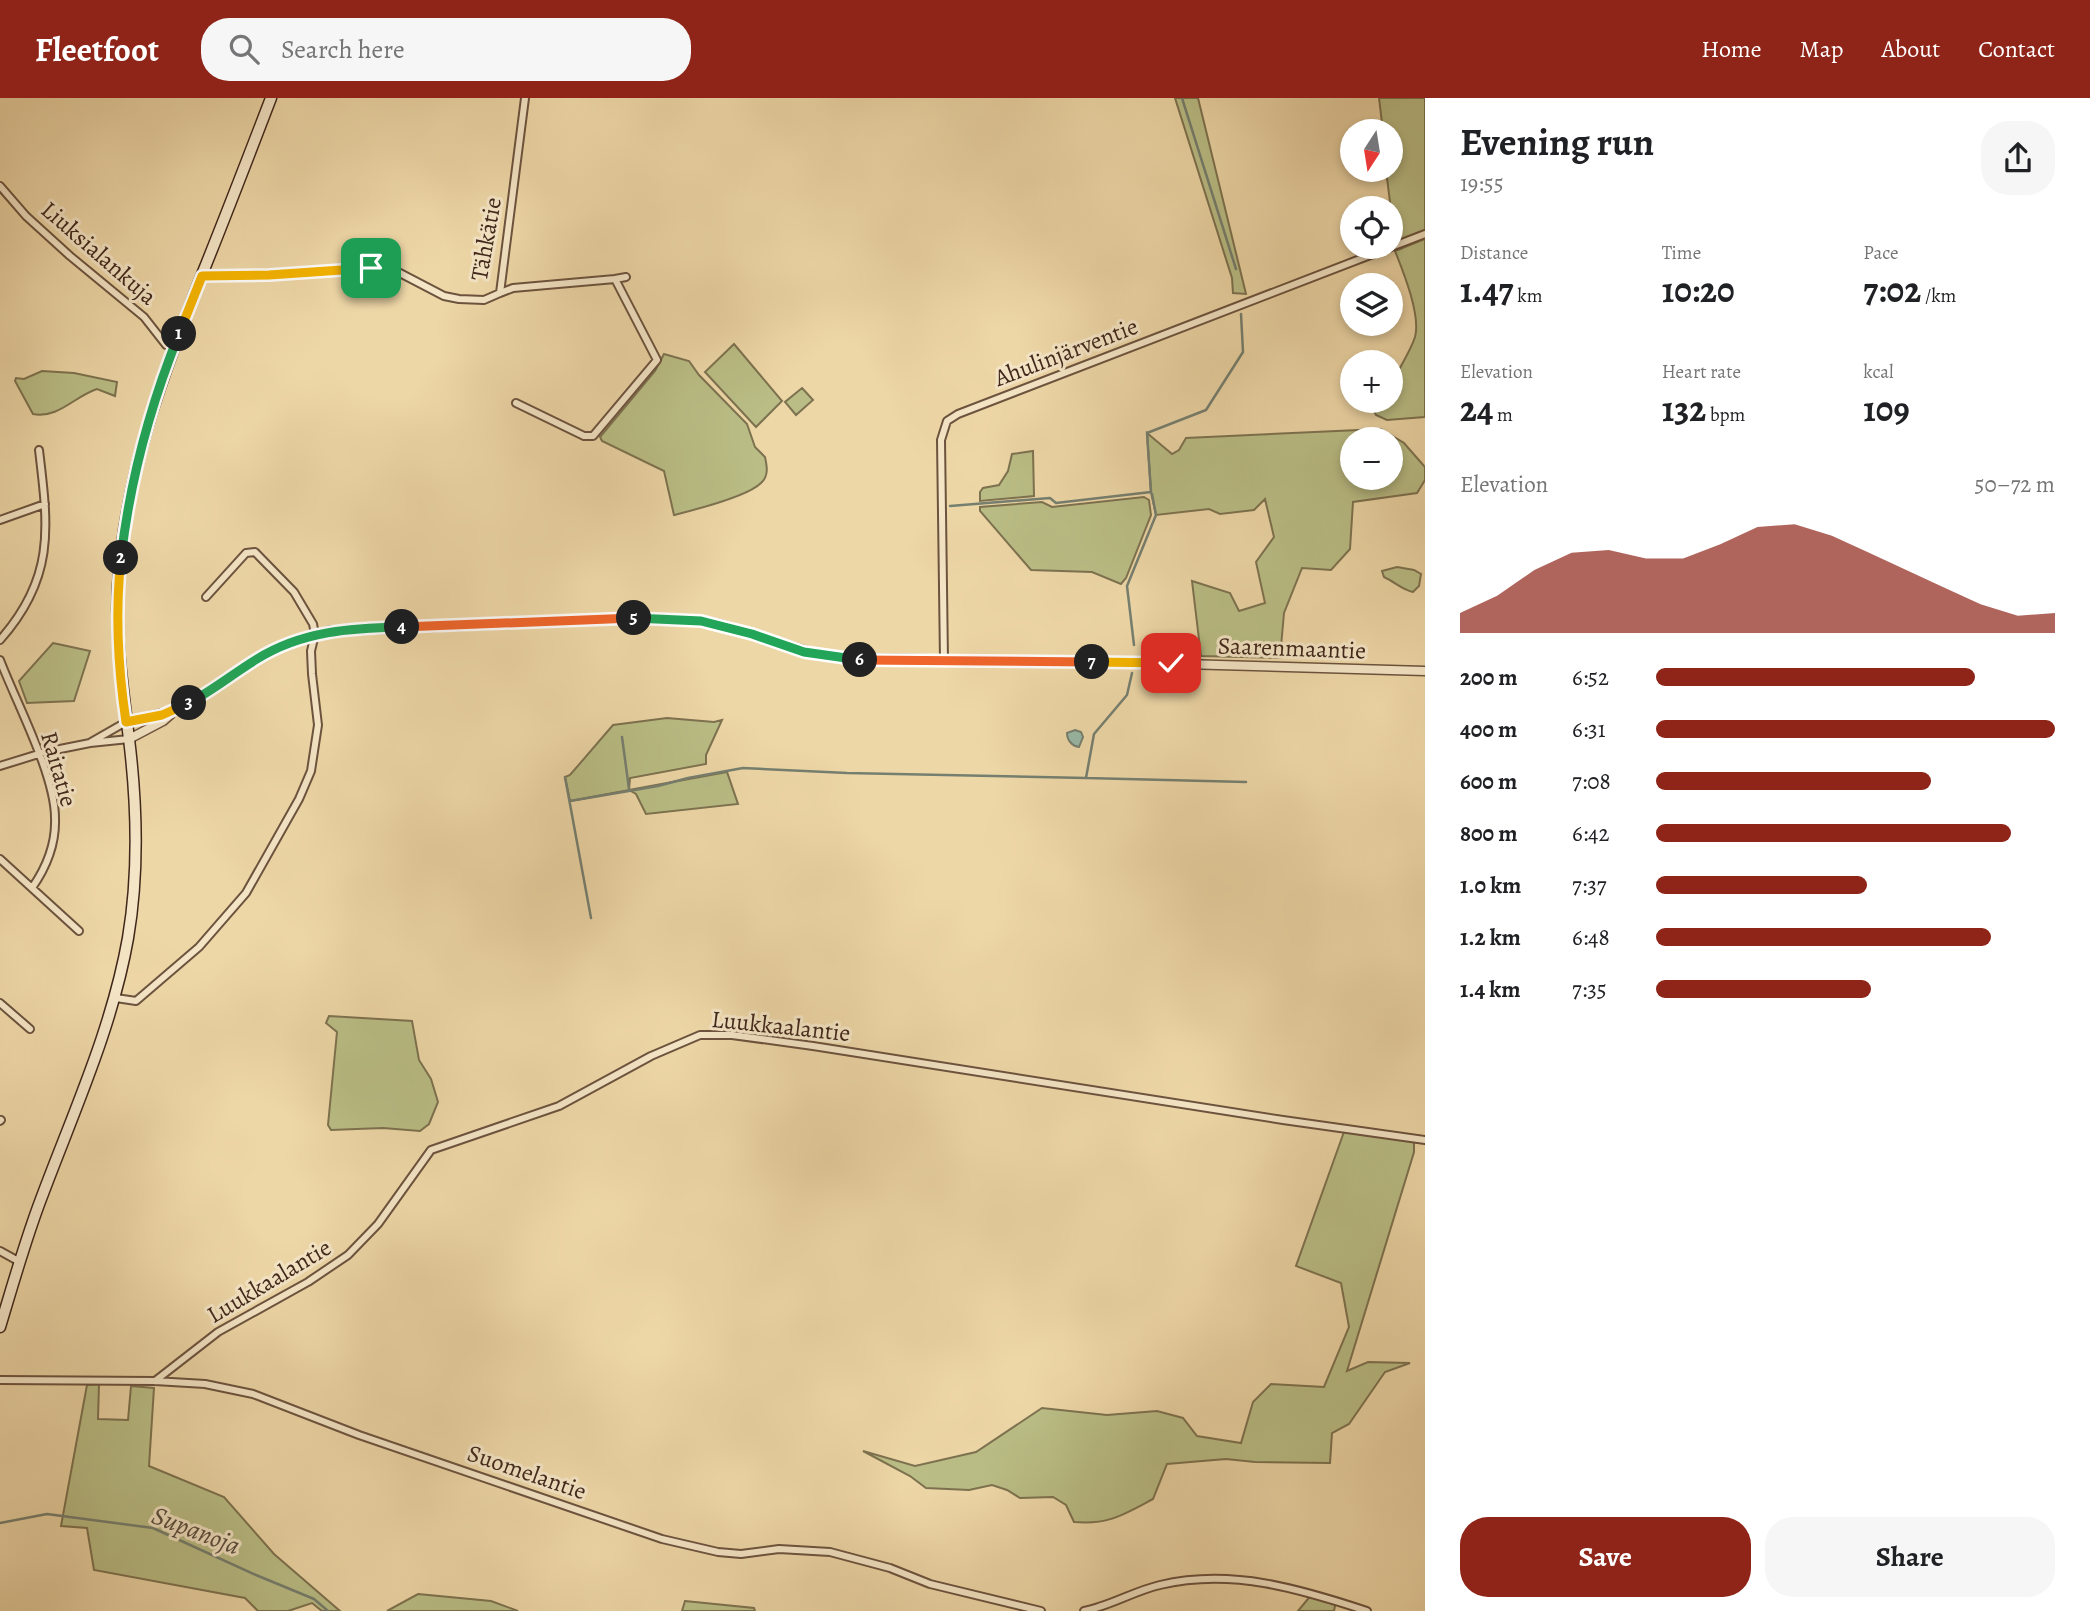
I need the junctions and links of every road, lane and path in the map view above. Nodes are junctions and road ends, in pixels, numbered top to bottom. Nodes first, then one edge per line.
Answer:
1 (271, 98) edge
2 (525, 98) edge
3 (0, 186) edge
4 (1425, 234) edge
5 (202, 276) junction
6 (626, 277) dead end
7 (615, 279) junction
8 (500, 293) junction
9 (173, 348) junction
10 (516, 403) dead end
11 (39, 450) dead end
12 (45, 504) junction
13 (0, 520) edge
14 (206, 597) dead end
15 (315, 634) junction
16 (0, 640) edge
17 (0, 660) edge
18 (944, 660) junction
19 (1425, 671) edge
20 (176, 709) junction
21 (126, 722) junction
22 (129, 739) junction
23 (90, 743) junction
24 (38, 753) junction
25 (0, 766) edge
26 (0, 859) edge
27 (32, 888) junction
28 (79, 931) dead end
29 (116, 998) junction
30 (0, 1003) edge
31 (30, 1029) dead end
32 (1425, 1140) edge
33 (0, 1251) edge
34 (20, 1262) junction
35 (0, 1327) edge
36 (0, 1380) edge
37 (155, 1381) junction
38 (1041, 1611) edge
39 (1084, 1611) edge
40 (1367, 1611) edge

1 - 5 main road
2 - 8 street, Tähkätie
3 - 9 street, Liuksialankuja
4 - 18 street, Ahulinjärventie
5 - 8 street, Tähkätie
5 - 9 main road
6 - 7 street
7 - 8 street
7 - 10 street
9 - 21 main road
11 - 12 street
12 - 13 street
12 - 16 street
14 - 15 street
15 - 18 street, Saarenmaantie
15 - 20 street, Saarenmaantie
15 - 29 street
17 - 24 street, Raitatie
18 - 19 street, Saarenmaantie
20 - 21 street, Saarenmaantie
20 - 22 street, Saarenmaantie
21 - 22 main road
21 - 23 street
22 - 23 street
22 - 29 main road
23 - 24 street
24 - 25 street
24 - 27 street, Raitatie
26 - 27 street
27 - 28 street
29 - 34 main road
30 - 31 street
32 - 37 street, Luukkaalantie
33 - 34 street
34 - 35 main road
36 - 37 street, Suomelantie
37 - 38 street, Suomelantie
39 - 40 street

